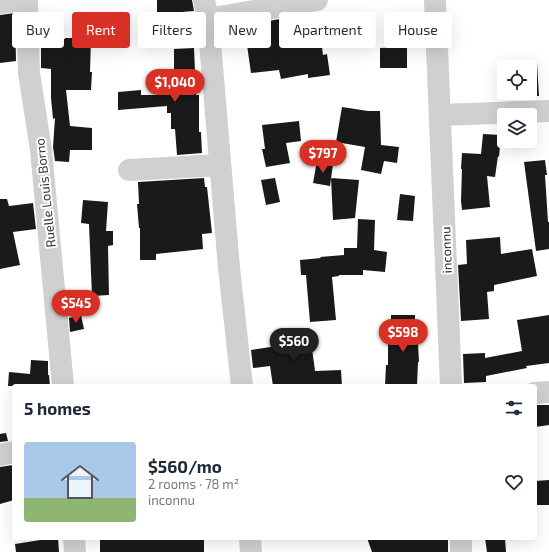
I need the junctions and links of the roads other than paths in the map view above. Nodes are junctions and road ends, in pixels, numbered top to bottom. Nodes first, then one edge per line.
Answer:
1 (20, 0) edge
2 (27, 0) edge
3 (317, 0) edge
4 (435, 0) edge
5 (0, 4) edge
6 (206, 10) edge
7 (549, 111) edge
8 (440, 115) junction
9 (220, 165) junction
10 (129, 170) dead end
11 (63, 384) edge
12 (242, 384) edge
13 (452, 384) edge
14 (537, 392) edge
15 (549, 392) edge
16 (12, 452) edge
17 (0, 455) edge
18 (74, 540) edge
19 (250, 540) edge
20 (461, 540) edge
21 (75, 552) edge
22 (251, 552) edge
23 (461, 552) edge

1 - 5 street
2 - 11 street, Ruelle Louis Borno
3 - 6 street
4 - 8 street, inconnu
6 - 9 street
7 - 8 street
8 - 13 street, inconnu
9 - 10 street
9 - 12 street
14 - 15 street
16 - 17 street
18 - 21 street
19 - 22 street
20 - 23 street

